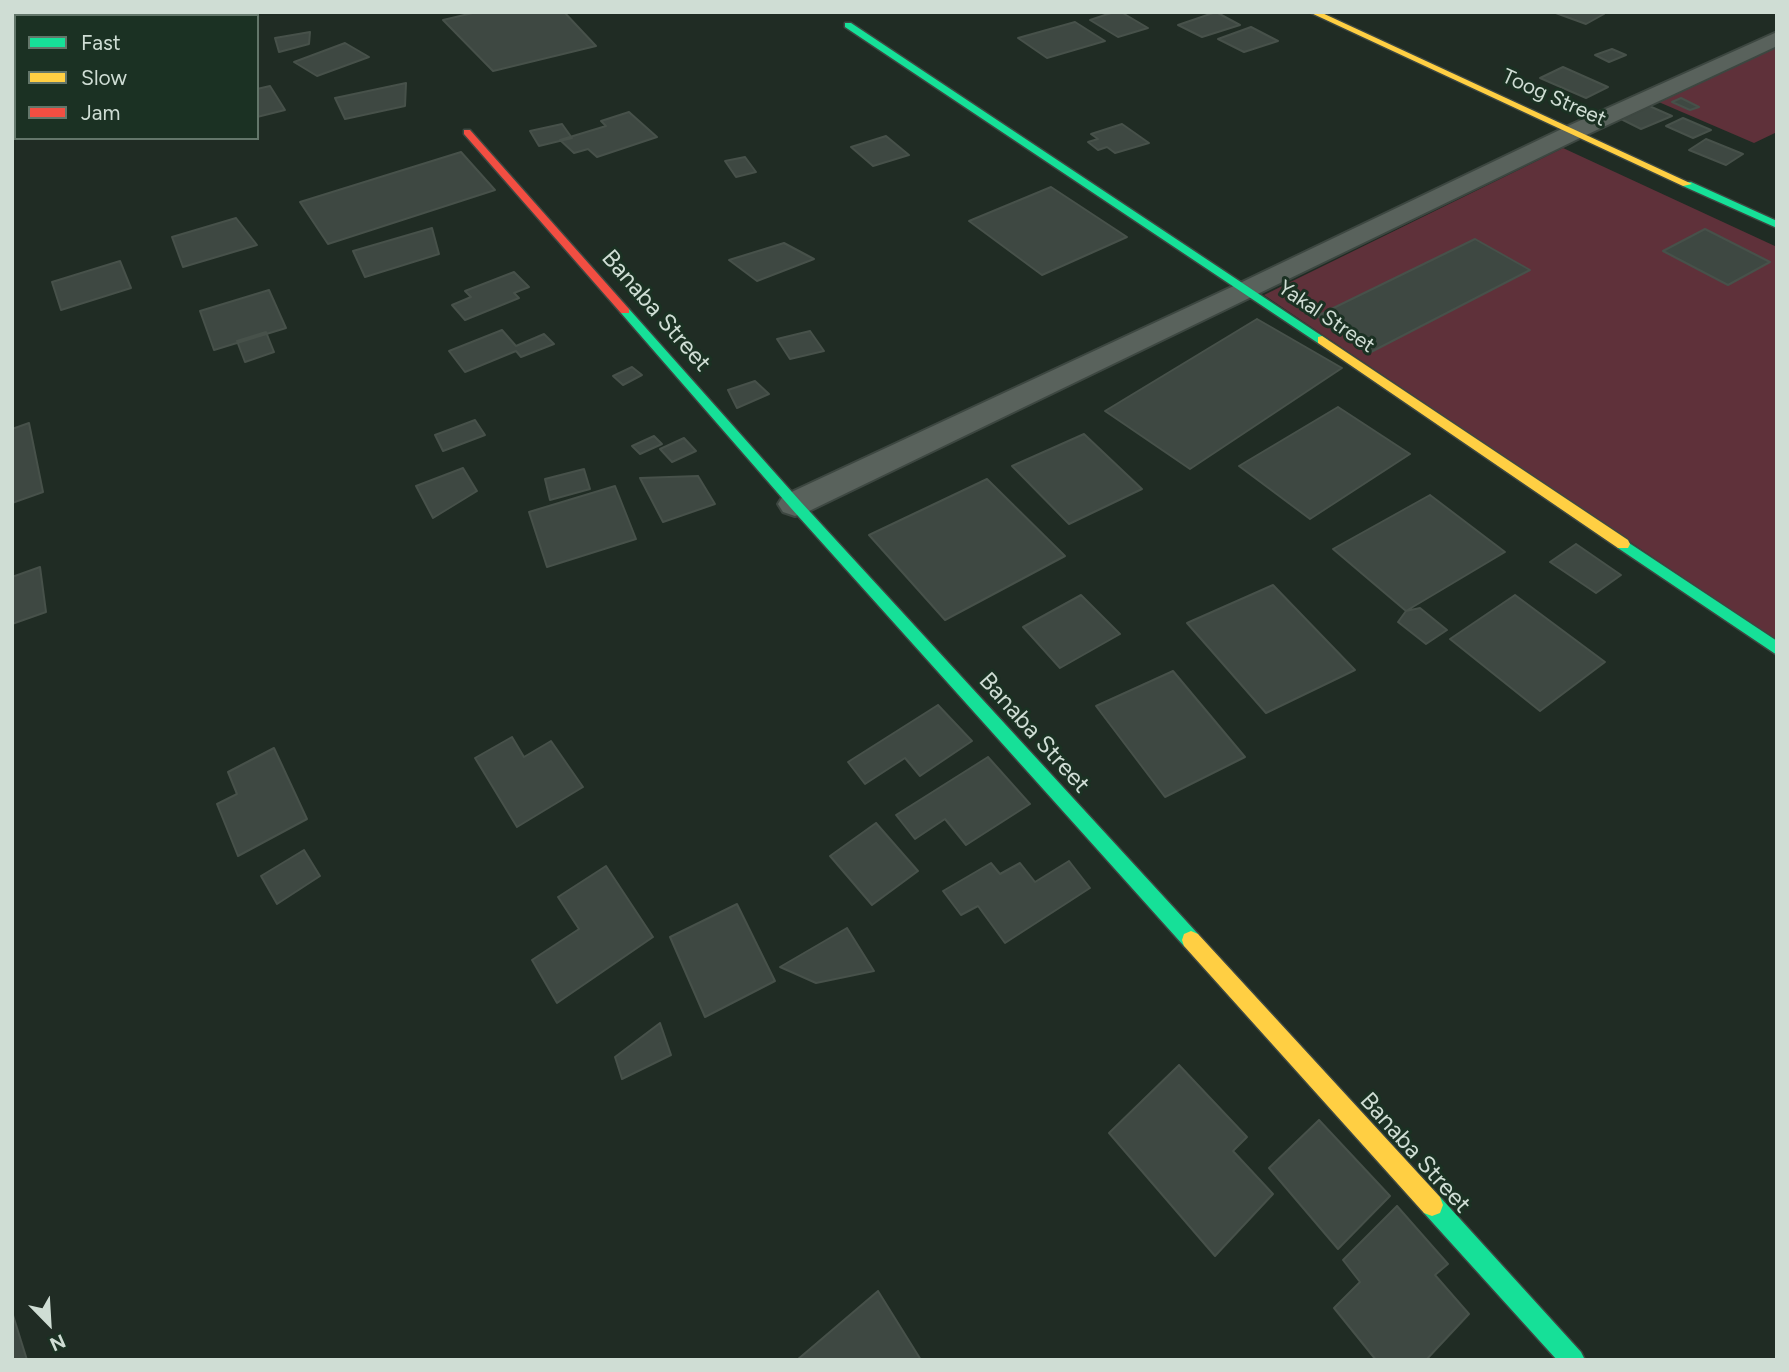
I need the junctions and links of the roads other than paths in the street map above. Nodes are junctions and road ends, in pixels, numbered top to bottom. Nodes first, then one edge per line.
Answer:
1 (1313, 12) edge
2 (848, 25) dead end
3 (1777, 38) edge
4 (1576, 131) junction
5 (467, 132) dead end
6 (1777, 225) edge
7 (1248, 290) junction
8 (795, 504) junction
9 (1777, 649) edge
10 (1573, 1360) edge

1 - 4 street, Toog Street
2 - 7 street, Yakal Street
3 - 4 street
4 - 6 street, Toog Street
4 - 7 street
5 - 8 street, Banaba Street
7 - 8 street
7 - 9 street, Yakal Street
8 - 10 street, Banaba Street

